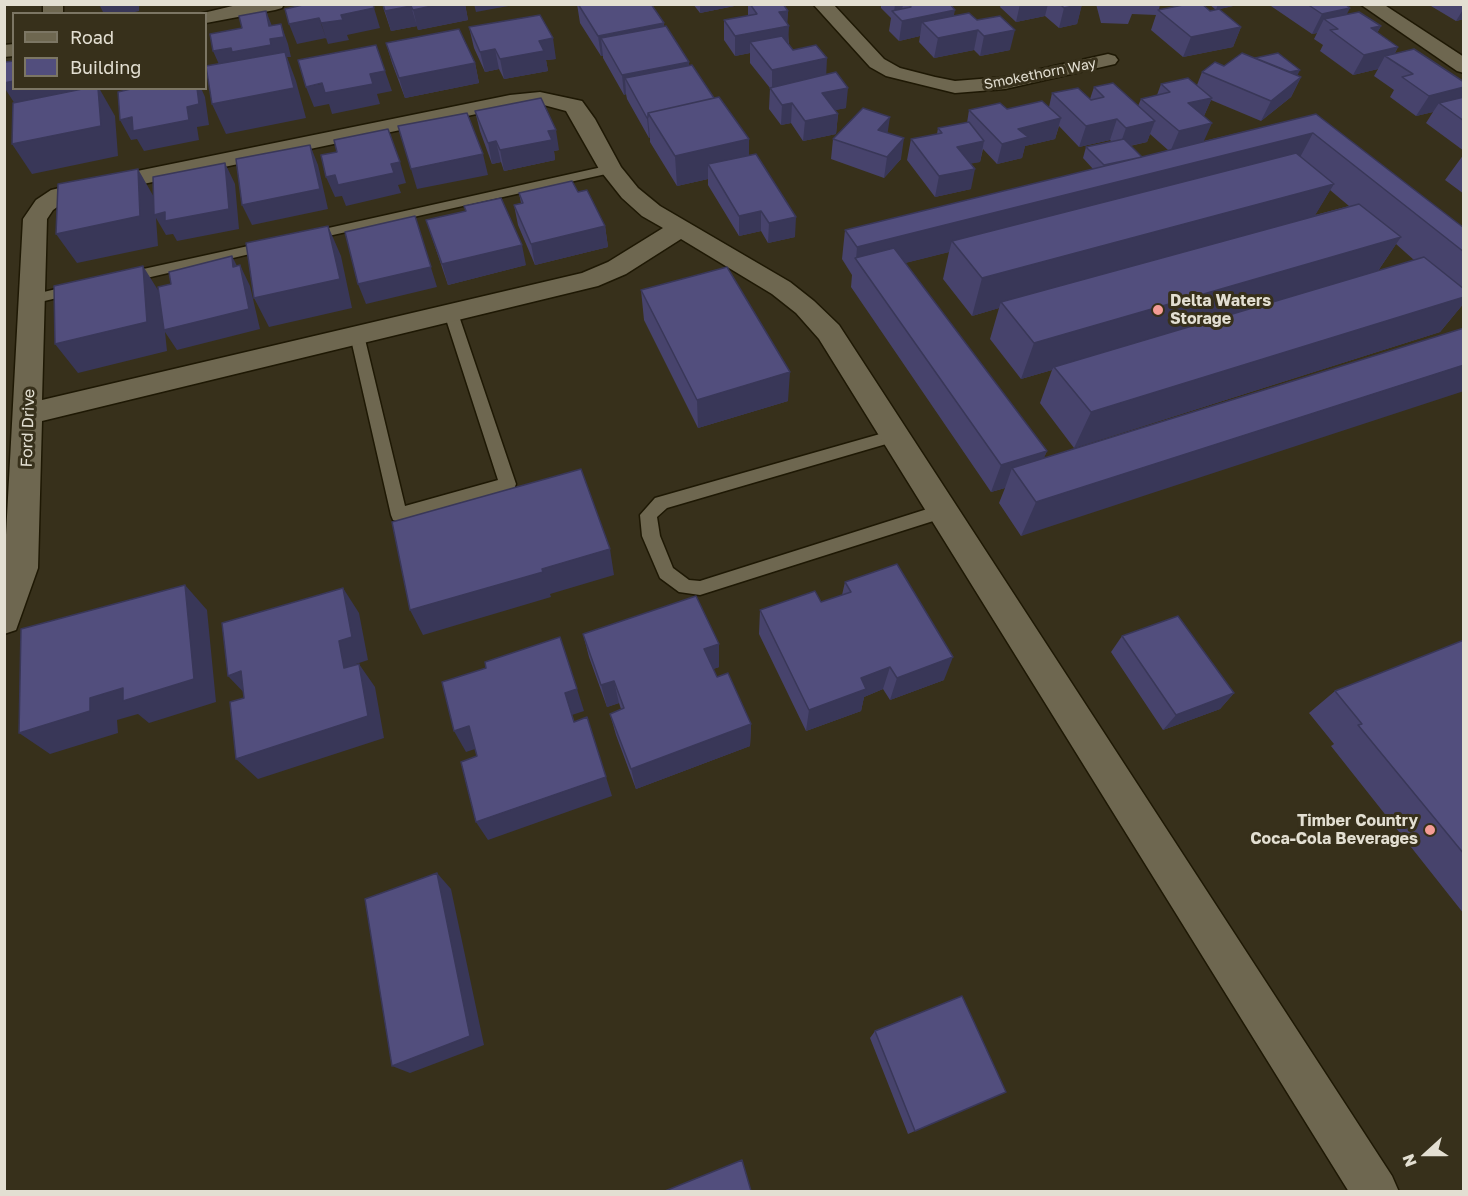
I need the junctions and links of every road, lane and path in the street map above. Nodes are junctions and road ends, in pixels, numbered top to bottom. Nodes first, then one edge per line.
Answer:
1 (275, 4) edge
2 (822, 4) edge
3 (1369, 4) edge
4 (207, 17) edge
5 (1108, 60) dead end
6 (1464, 67) edge
7 (611, 170) junction
8 (681, 228) junction
9 (113, 280) edge
10 (90, 286) edge
11 (32, 299) junction
12 (451, 313) junction
13 (357, 335) junction
14 (29, 414) junction
15 (894, 436) junction
16 (943, 511) junction
17 (4, 620) edge
18 (1376, 1191) edge

1 - 4 street
2 - 5 street, Smokethorn Way
3 - 6 street
7 - 8 street, Ford Drive
7 - 9 lane
7 - 11 street, Ford Drive
8 - 12 street
8 - 15 street, Ford Drive
10 - 11 lane
11 - 14 street, Ford Drive
12 - 13 street
12 - 13 lane
13 - 14 street
14 - 17 street, Ford Drive
15 - 16 street, Ford Drive
15 - 16 lane
16 - 18 street, Ford Drive

